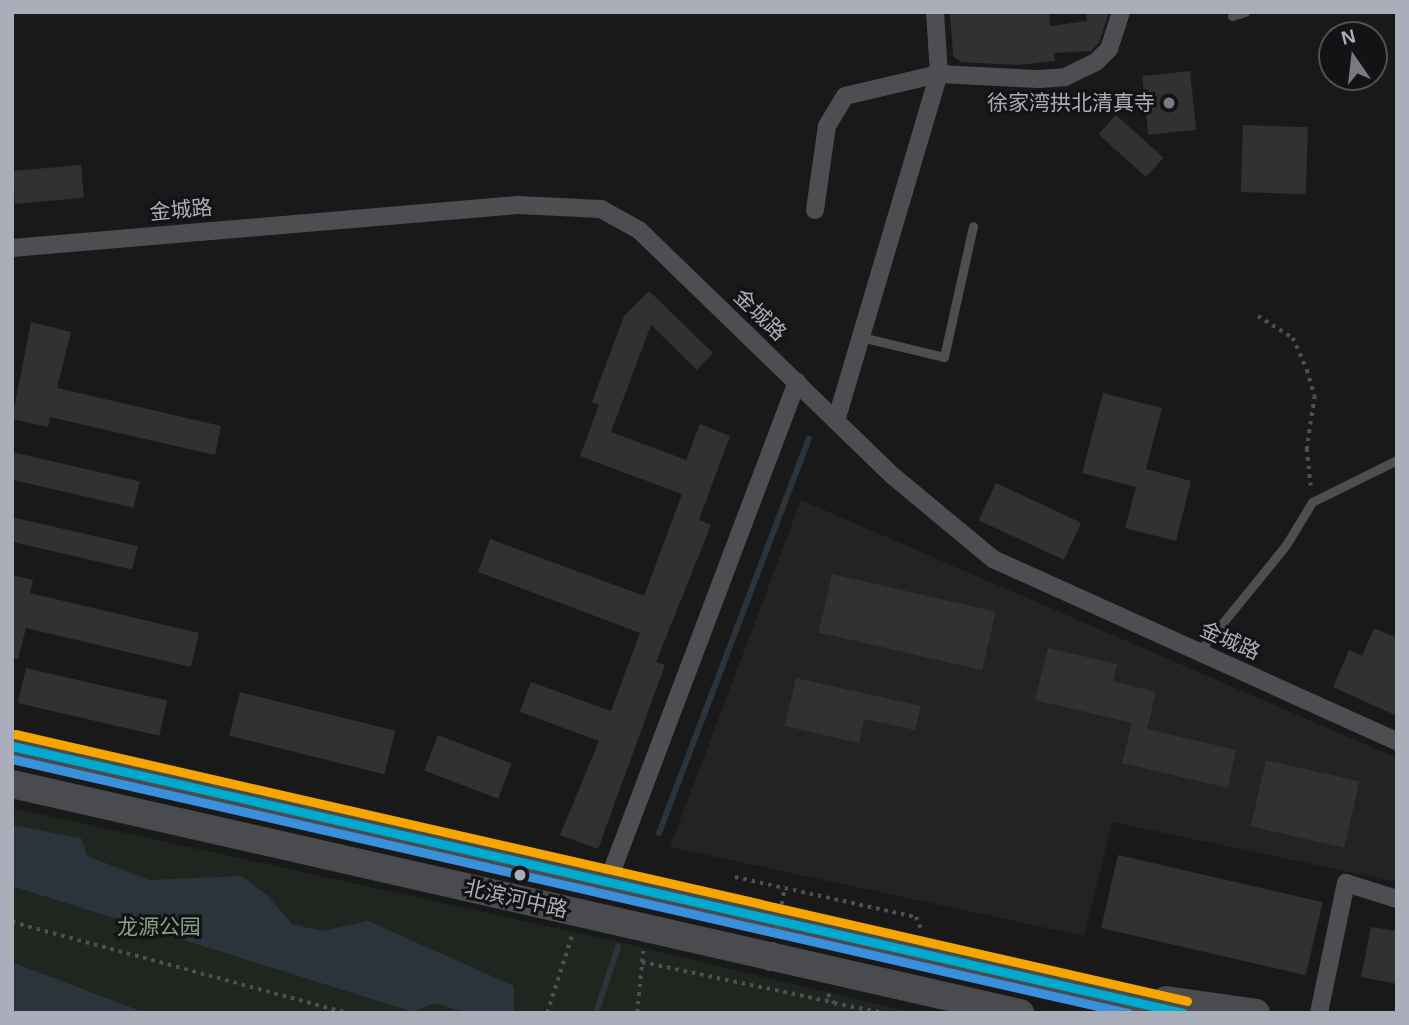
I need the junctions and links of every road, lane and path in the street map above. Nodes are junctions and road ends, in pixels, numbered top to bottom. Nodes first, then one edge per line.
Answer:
1 (935, 12) edge
2 (1121, 12) edge
3 (1245, 12) edge
4 (1232, 16) dead end
5 (939, 74) junction
6 (815, 210) dead end
7 (973, 226) dead end
8 (12, 248) edge
9 (1258, 316) dead end
10 (861, 337) junction
11 (797, 382) junction
12 (836, 421) junction
13 (1397, 460) edge
14 (1312, 502) junction
15 (1199, 652) junction
16 (1397, 741) edge
17 (12, 746) edge
18 (12, 784) edge
19 (735, 877) dead end
20 (607, 884) junction
21 (785, 887) junction
22 (1397, 899) edge
23 (916, 917) dead end
24 (12, 922) edge
25 (645, 928) junction
26 (642, 962) junction
27 (768, 971) dead end
28 (1052, 984) junction
29 (826, 992) dead end
30 (834, 1003) junction
31 (346, 1013) edge
32 (637, 1013) edge
33 (883, 1013) edge
34 (1020, 1013) edge
35 (1184, 1013) edge
36 (1255, 1013) edge
37 (1319, 1013) edge

1 - 5 street
2 - 5 street
3 - 4 lane
5 - 6 street
5 - 10 street
7 - 10 lane
8 - 11 street, 金城路
9 - 14 path
10 - 12 street
11 - 12 street, 金城路
11 - 20 street
12 - 15 street, 金城路
13 - 14 lane
14 - 15 lane
15 - 16 street, 金城路
17 - 20 main road, 北滨河中路
18 - 25 main road, 北滨河中路
19 - 21 path
20 - 28 main road, 北滨河中路
21 - 23 path
21 - 27 path, bridge
22 - 37 street
24 - 31 path
25 - 26 path
25 - 34 main road, 北滨河中路
26 - 30 path
26 - 32 path
28 - 35 main road, 北滨河中路
28 - 36 main road
29 - 30 path
30 - 33 path

